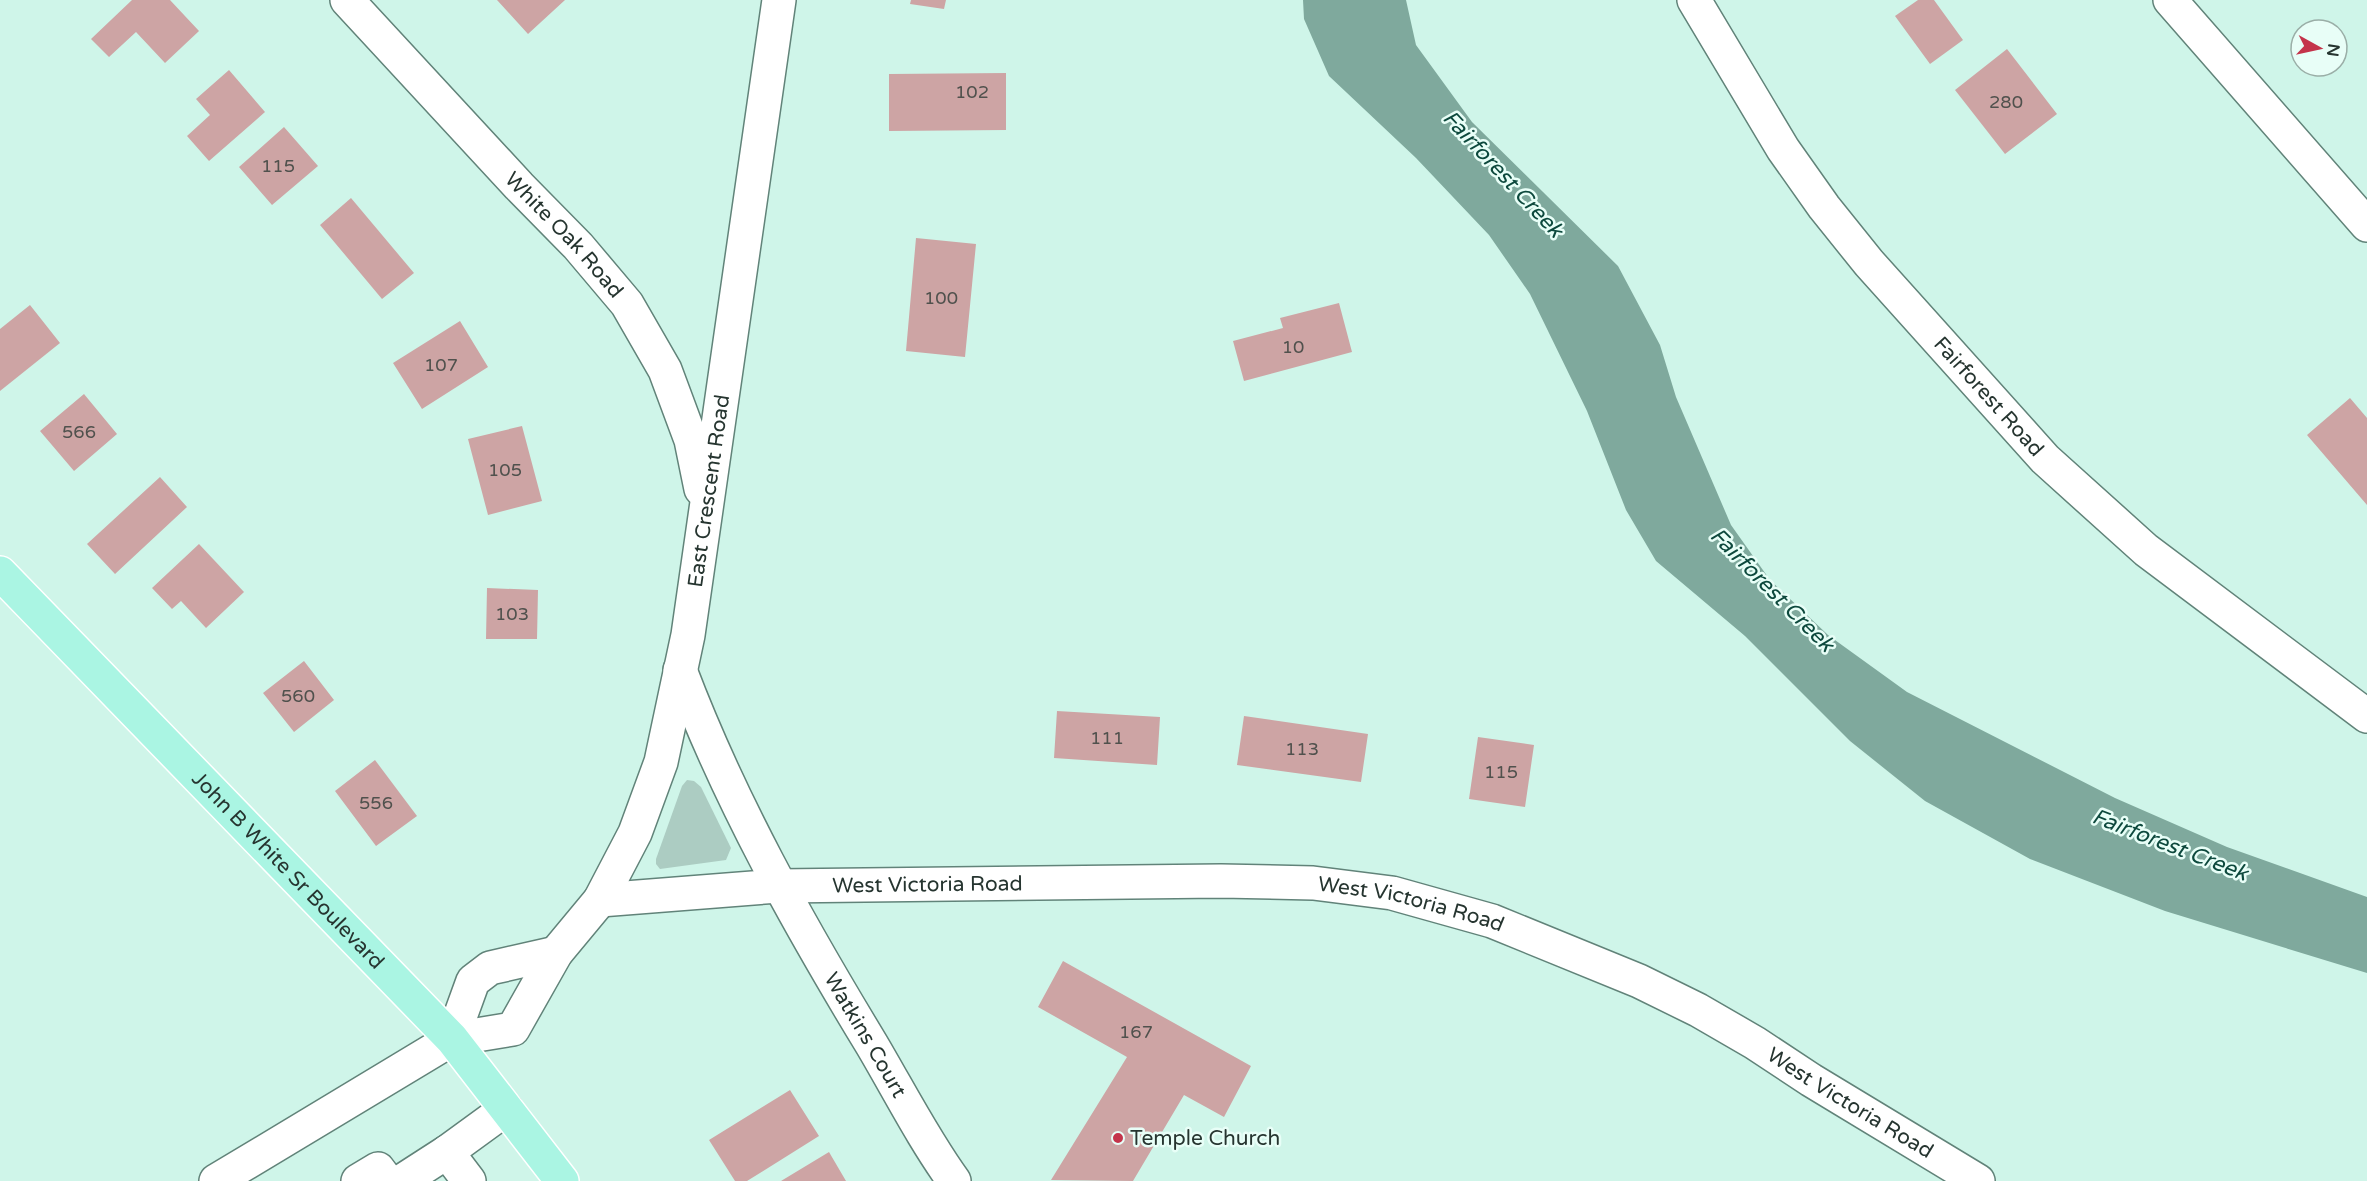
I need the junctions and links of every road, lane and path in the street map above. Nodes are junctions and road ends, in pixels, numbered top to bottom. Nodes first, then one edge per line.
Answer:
1 (347, 0) edge
2 (779, 0) edge
3 (1694, 0) edge
4 (2170, 0) edge
5 (2367, 225) edge
6 (706, 515) junction
7 (0, 573) edge
8 (680, 670) junction
9 (2367, 716) edge
10 (778, 886) junction
11 (600, 900) junction
12 (556, 953) junction
13 (452, 1039) junction
14 (506, 1109) junction
15 (447, 1152) junction
16 (216, 1181) edge
17 (358, 1181) edge
18 (387, 1181) edge
19 (402, 1181) edge
20 (469, 1181) edge
21 (562, 1181) edge
22 (954, 1181) edge
23 (1978, 1181) edge

1 - 6 street, White Oak Road
2 - 6 street, East Crescent Road
3 - 9 street, Fairforest Road
4 - 5 street
6 - 8 street, East Crescent Road
7 - 13 main road, John B White Sr Boulevard
8 - 10 street
8 - 11 street, East Crescent Road
10 - 11 street, West Victoria Road
10 - 22 street, Watkins Court
10 - 23 street, West Victoria Road
11 - 12 street, East Crescent Road
12 - 13 street, East Crescent Road
12 - 13 street
13 - 14 main road, John B White Sr Boulevard
13 - 16 street
14 - 15 street
14 - 21 main road, John B White Sr Boulevard
15 - 19 street
15 - 20 street
17 - 18 street

